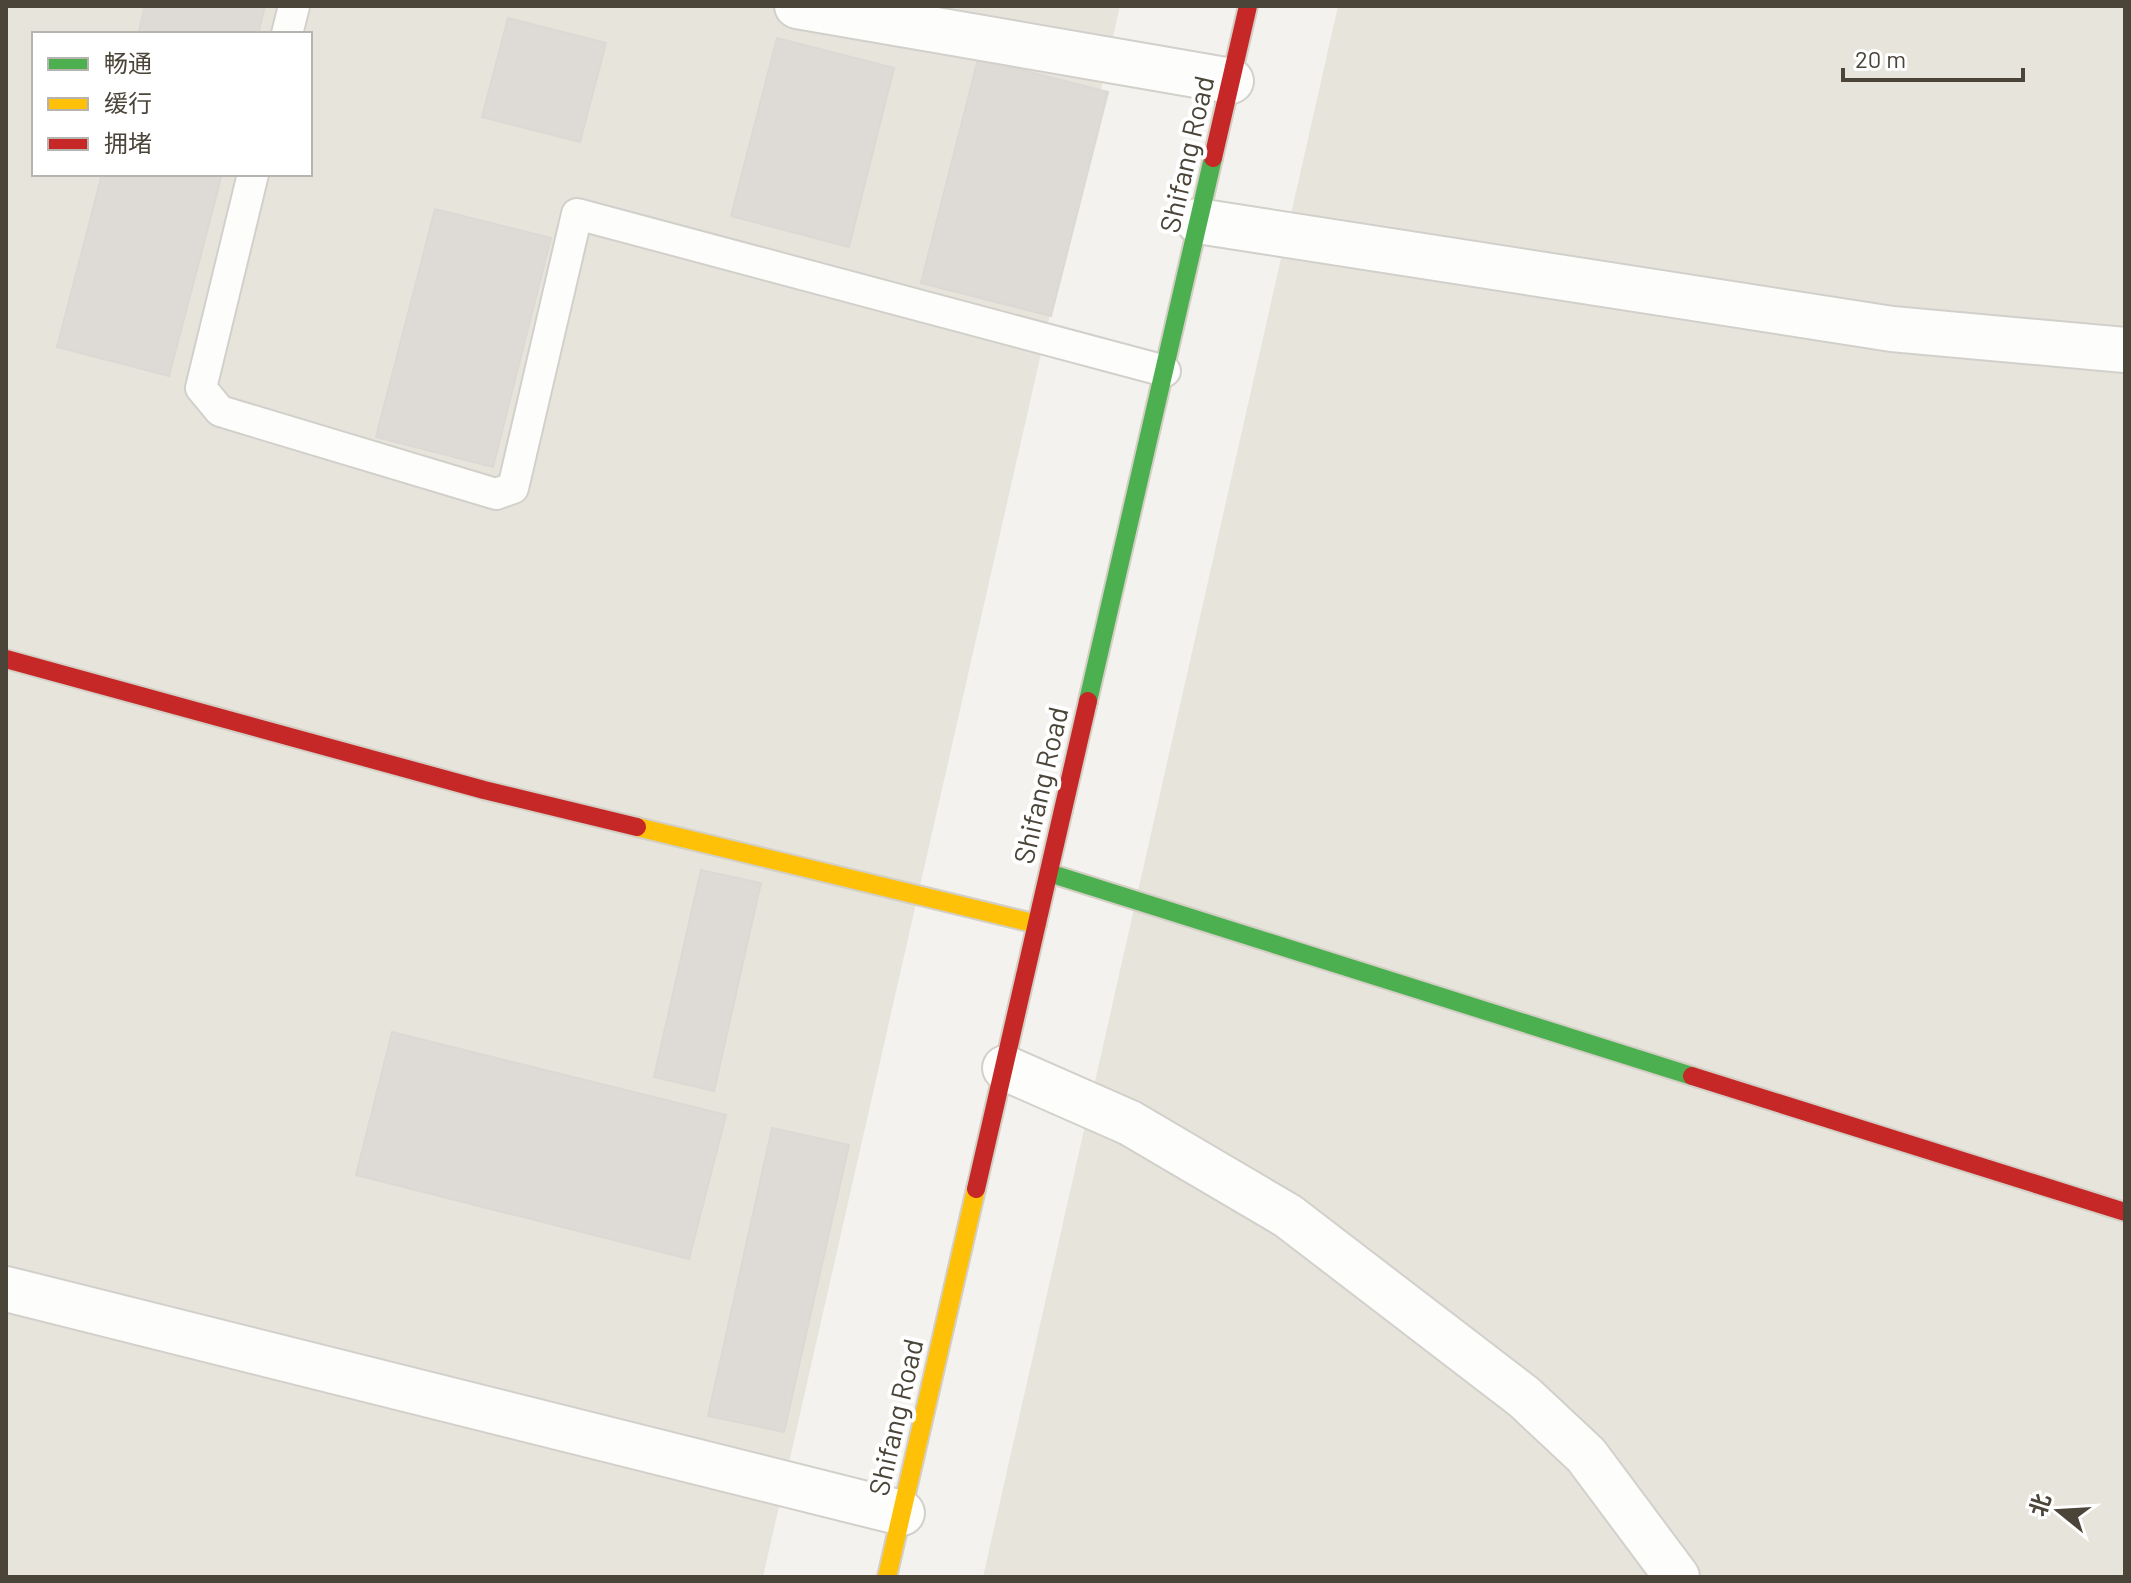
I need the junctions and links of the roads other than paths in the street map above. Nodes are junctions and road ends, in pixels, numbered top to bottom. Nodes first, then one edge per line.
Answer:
1 (294, 6) edge
2 (797, 6) edge
3 (1248, 6) edge
4 (288, 32) edge
5 (1231, 81) junction
6 (253, 176) edge
7 (1198, 221) junction
8 (2125, 350) edge
9 (1165, 371) junction
10 (6, 659) edge
11 (1049, 873) junction
12 (1037, 924) junction
13 (1005, 1068) junction
14 (2125, 1212) edge
15 (6, 1289) edge
16 (902, 1513) junction
17 (887, 1577) edge
18 (1677, 1577) edge

1 - 4 lane
2 - 5 street
3 - 5 street, Shifang Road
5 - 7 street, Shifang Road
6 - 9 lane
7 - 8 street
7 - 9 street, Shifang Road
9 - 11 street, Shifang Road
10 - 12 street
11 - 12 street, Shifang Road
11 - 14 street
12 - 13 street, Shifang Road
13 - 16 street, Shifang Road
13 - 18 street
15 - 16 street
16 - 17 street, Shifang Road

